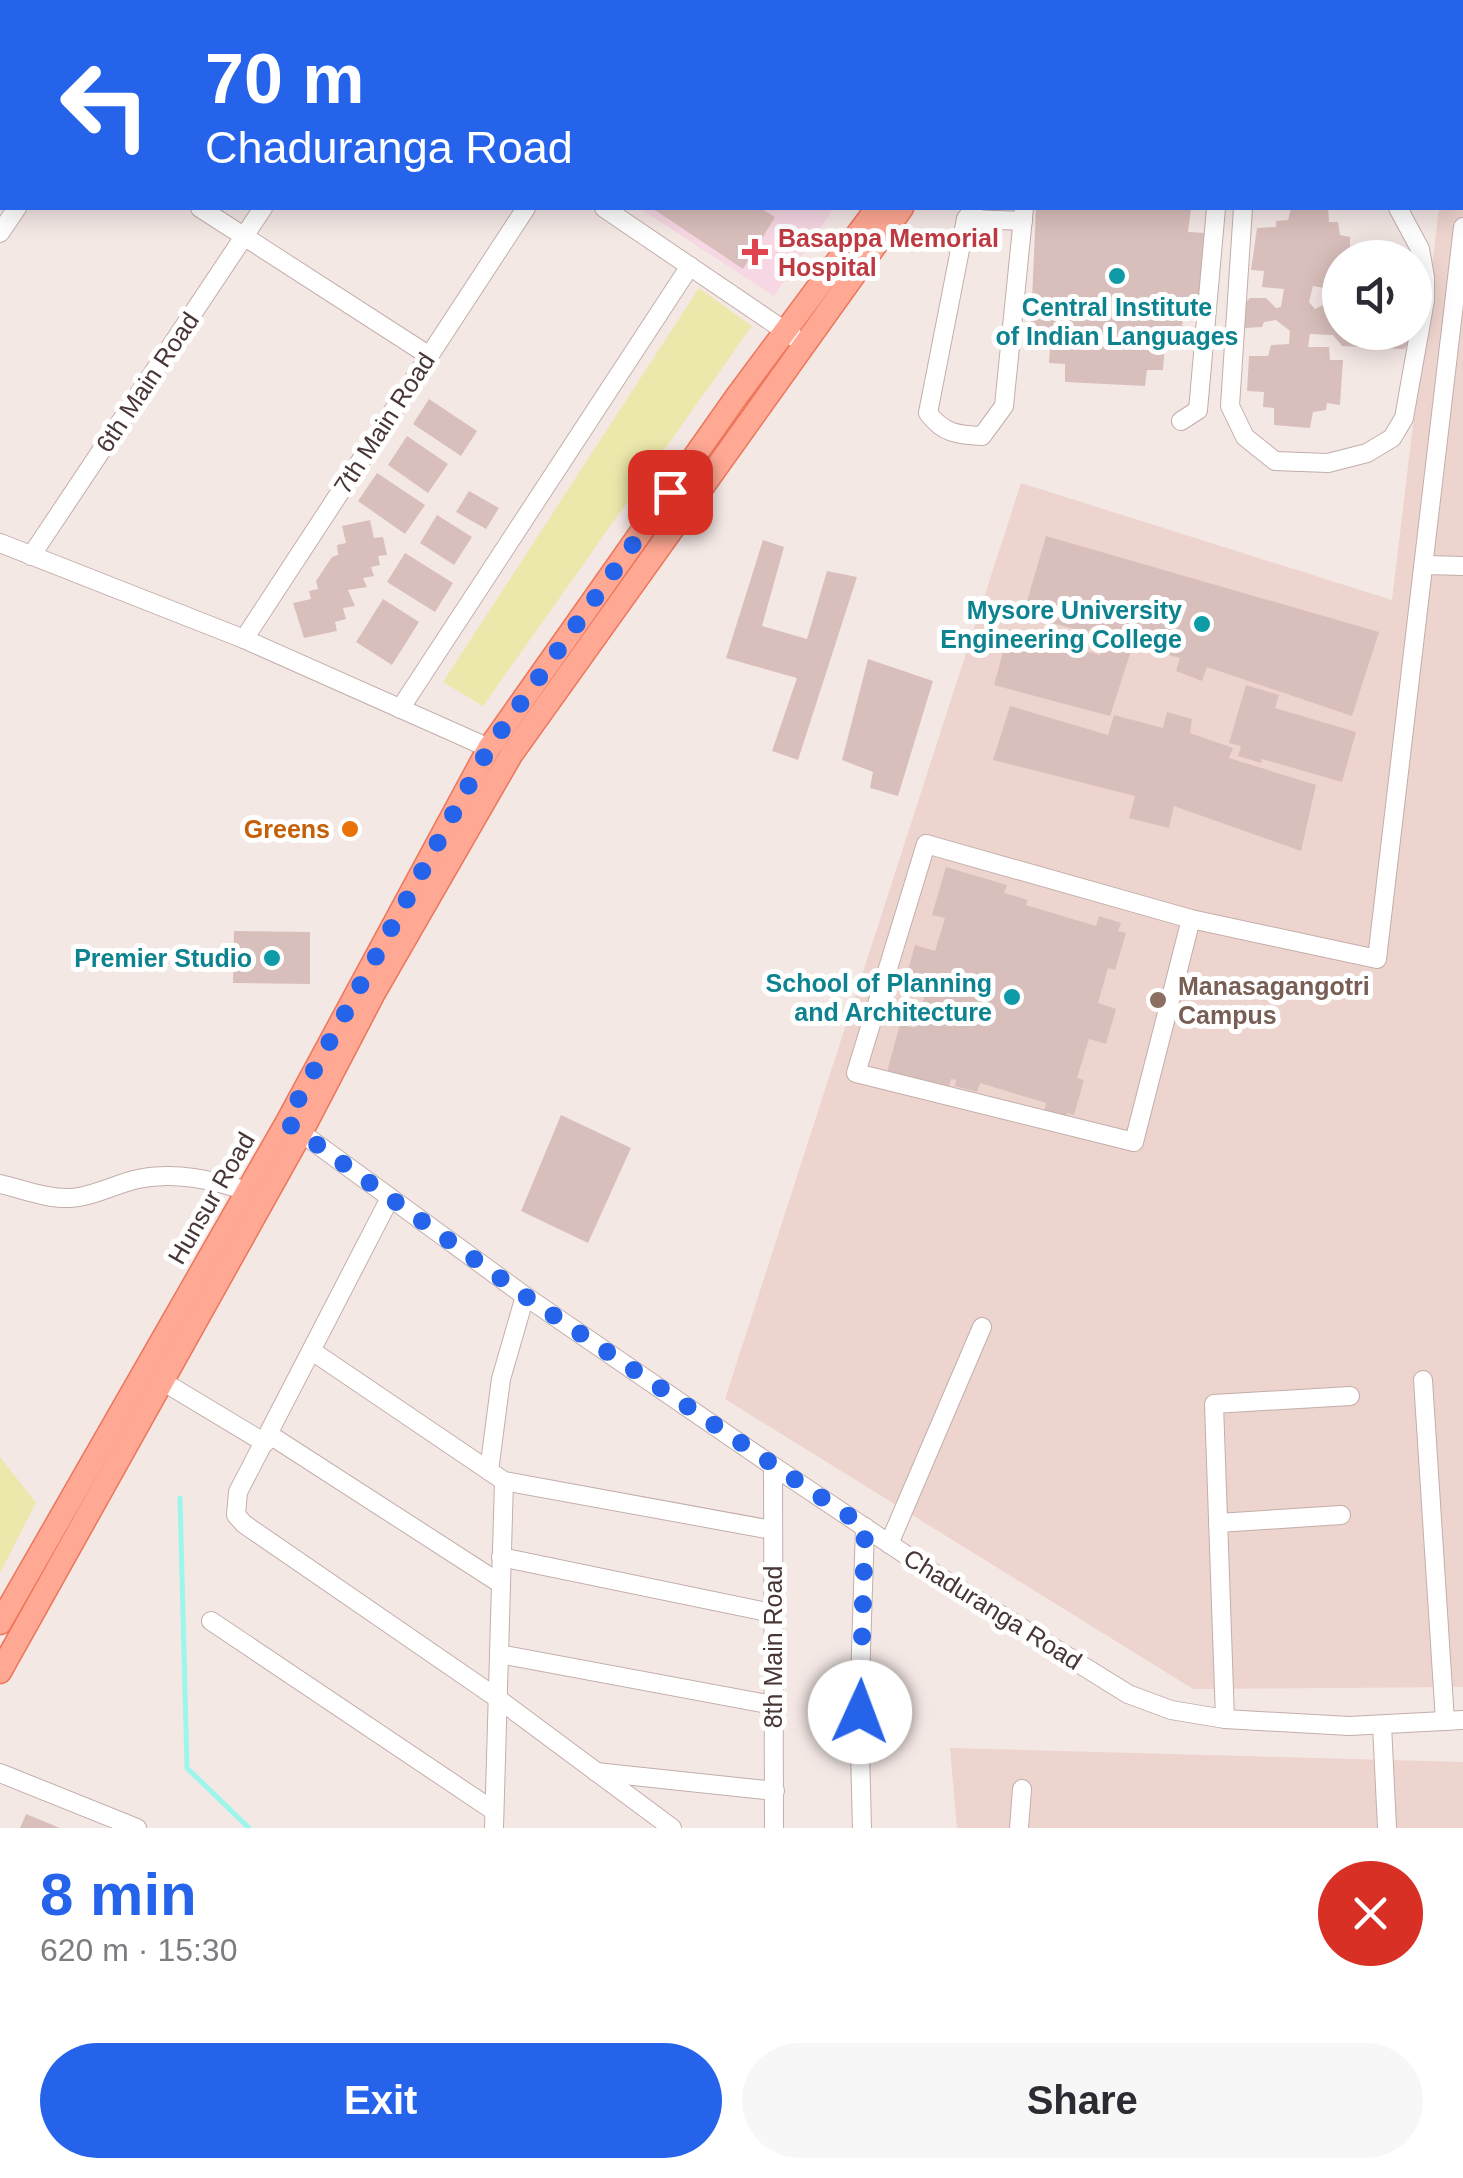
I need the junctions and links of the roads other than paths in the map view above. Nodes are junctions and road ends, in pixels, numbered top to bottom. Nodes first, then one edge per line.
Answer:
1 (16, 210) edge
2 (203, 210) edge
3 (262, 210) edge
4 (525, 210) edge
5 (607, 210) edge
6 (876, 210) edge
7 (900, 210) edge
8 (1216, 210) edge
9 (1244, 210) edge
10 (1399, 210) edge
11 (970, 214) edge
12 (1023, 214) edge
13 (1463, 227) edge
14 (0, 233) edge
15 (244, 236) junction
16 (690, 266) junction
17 (795, 337) junction
18 (428, 355) junction
19 (1181, 421) dead end
20 (0, 543) edge
21 (31, 556) junction
22 (1426, 564) junction
23 (1463, 566) edge
24 (244, 639) junction
25 (400, 709) junction
26 (489, 748) junction
27 (1191, 919) junction
28 (294, 1128) junction
29 (0, 1184) edge
30 (247, 1191) junction
31 (390, 1198) junction
32 (525, 1296) junction
33 (982, 1327) dead end
34 (312, 1351) junction
35 (1423, 1380) dead end
36 (162, 1381) junction
37 (1350, 1396) dead end
38 (268, 1439) junction
39 (773, 1466) junction
40 (496, 1476) junction
41 (1341, 1515) dead end
42 (1218, 1523) junction
43 (865, 1527) junction
44 (772, 1530) junction
45 (890, 1544) junction
46 (501, 1557) junction
47 (500, 1584) junction
48 (772, 1613) junction
49 (211, 1621) dead end
50 (0, 1623) edge
51 (498, 1654) junction
52 (0, 1672) edge
53 (498, 1698) junction
54 (773, 1705) junction
55 (1225, 1719) junction
56 (1454, 1721) edge
57 (1382, 1725) junction
58 (593, 1772) junction
59 (0, 1773) edge
60 (1022, 1789) dead end
61 (775, 1791) junction
62 (494, 1820) edge
63 (138, 1828) edge
64 (672, 1828) edge
65 (774, 1828) edge
66 (862, 1828) edge
67 (1019, 1828) edge
68 (1387, 1828) edge

1 - 14 street
2 - 15 street
3 - 15 street, 6th Main Road
4 - 18 street, 7th Main Road
5 - 16 street
6 - 17 main road, Hunsur Road
7 - 17 main road
8 - 19 street
9 - 10 street
11 - 12 street
11 - 12 street
13 - 22 street
15 - 18 street
15 - 21 street, 6th Main Road
16 - 17 street
16 - 25 street
17 - 26 main road, Hunsur Road
17 - 28 main road
18 - 24 street, 7th Main Road
20 - 21 street
21 - 24 street
22 - 23 street
22 - 27 street
24 - 25 street
25 - 26 street
26 - 28 main road, Hunsur Road
27 - 27 street
28 - 30 main road, Hunsur Road
28 - 31 street, Chaduranga Road
28 - 36 main road
29 - 30 street
30 - 50 main road, Hunsur Road
31 - 32 street, Chaduranga Road
31 - 34 street
32 - 39 street, Chaduranga Road
32 - 40 street
33 - 45 street
34 - 38 street
34 - 40 street
35 - 56 street
36 - 38 street
36 - 52 main road
37 - 42 street
38 - 47 street
38 - 53 street
39 - 43 street, Chaduranga Road
39 - 44 street, 8th Main Road
40 - 44 street
40 - 46 street
41 - 42 street
42 - 55 street
43 - 45 street, Chaduranga Road
43 - 66 street
44 - 48 street, 8th Main Road
45 - 55 street, Chaduranga Road
46 - 47 street
46 - 48 street
47 - 51 street
48 - 54 street, 8th Main Road
49 - 62 street
51 - 53 street
51 - 54 street
53 - 58 street
53 - 62 street
54 - 61 street, 8th Main Road
55 - 57 street, Chaduranga Road
56 - 57 street, Chaduranga Road
57 - 68 street
58 - 61 street
58 - 64 street
59 - 63 street
60 - 67 street
61 - 65 street, 8th Main Road

